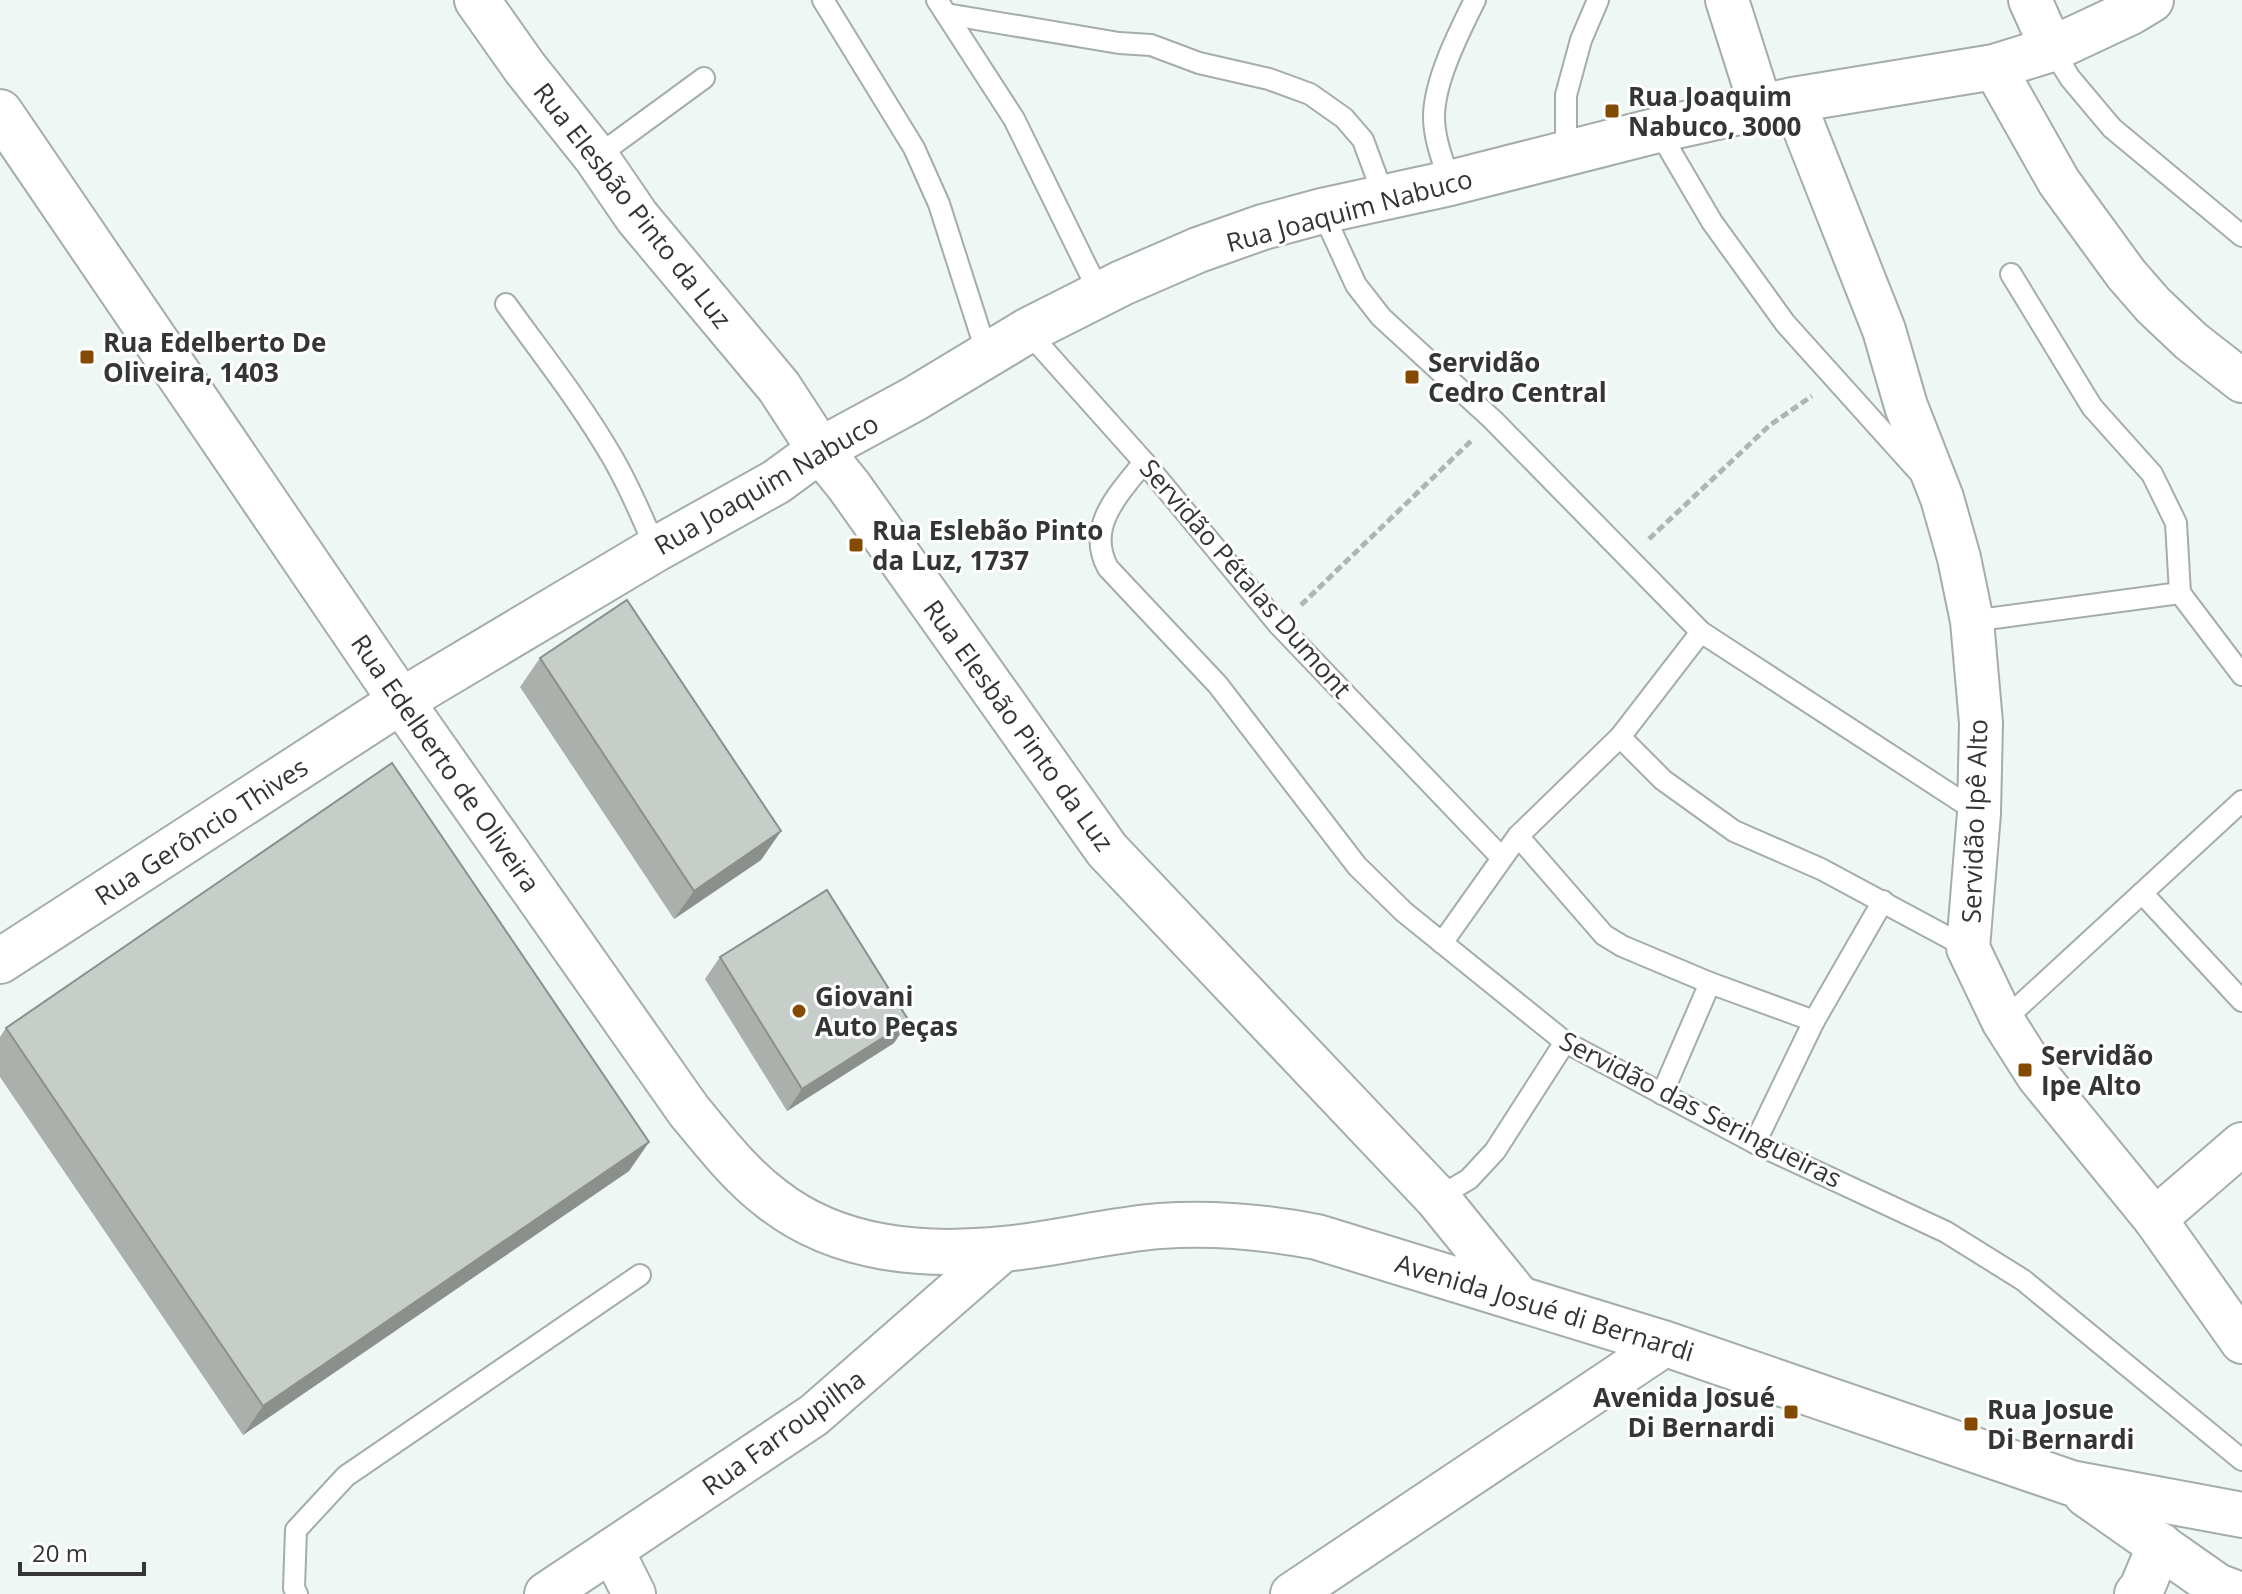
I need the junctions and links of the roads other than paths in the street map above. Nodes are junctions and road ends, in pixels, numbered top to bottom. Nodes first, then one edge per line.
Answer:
1 (477, 0) edge
2 (823, 0) edge
3 (1452, 0) edge
4 (1598, 0) edge
5 (1727, 0) edge
6 (2030, 0) edge
7 (2151, 0) edge
8 (942, 7) edge
9 (1471, 8) edge
10 (2052, 49) junction
11 (1994, 67) junction
12 (704, 78) dead end
13 (1777, 103) junction
14 (0, 112) edge
15 (1658, 130) junction
16 (1566, 154) junction
17 (596, 157) junction
18 (1450, 183) junction
19 (1384, 197) junction
20 (1322, 211) junction
21 (2242, 236) edge
22 (2011, 274) dead end
23 (1100, 294) junction
24 (506, 304) dead end
25 (1027, 331) junction
26 (987, 354) junction
27 (2242, 381) edge
28 (820, 450) junction
29 (1144, 462) junction
30 (1942, 498) junction
31 (656, 549) junction
32 (2180, 593) junction
33 (1972, 621) junction
34 (1701, 632) junction
35 (2242, 675) edge
36 (401, 701) junction
37 (1620, 737) junction
38 (2242, 801) edge
39 (1979, 813) junction
40 (1518, 836) junction
41 (1501, 857) junction
42 (2142, 893) junction
43 (1883, 901) junction
44 (1442, 943) junction
45 (1968, 948) junction
46 (0, 961) edge
47 (1710, 983) junction
48 (2242, 1001) edge
49 (1814, 1021) junction
50 (2003, 1021) junction
51 (1565, 1042) junction
52 (1662, 1094) junction
53 (1755, 1143) junction
54 (2242, 1144) edge
55 (1437, 1198) junction
56 (2155, 1219) junction
57 (1004, 1249) junction
58 (640, 1275) dead end
59 (1519, 1299) junction
60 (2242, 1342) edge
61 (1666, 1344) junction
62 (2242, 1460) edge
63 (2071, 1483) junction
64 (2242, 1515) edge
65 (2160, 1545) junction
66 (612, 1550) junction
67 (2224, 1587) edge
68 (297, 1594) edge
69 (546, 1594) edge
70 (634, 1594) edge
71 (1292, 1594) edge
72 (2137, 1594) edge

1 - 17 main road, Rua Elesbão Pinto da Luz
2 - 26 lane
3 - 9 lane
4 - 16 lane
5 - 13 street, Servidão Ipê Alto
6 - 10 street
7 - 10 main road, Rua Joaquim Nabuco
8 - 19 lane
8 - 23 lane
9 - 18 lane
10 - 11 main road, Rua Joaquim Nabuco
10 - 21 lane
11 - 13 main road, Rua Joaquim Nabuco
11 - 27 street
12 - 17 lane
13 - 15 main road, Rua Joaquim Nabuco
13 - 30 street, Servidão Ipê Alto
14 - 36 main road, Rua Edelberto de Oliveira
15 - 16 main road, Rua Joaquim Nabuco
15 - 30 lane
16 - 18 main road, Rua Joaquim Nabuco
17 - 28 main road, Rua Elesbão Pinto da Luz
18 - 19 main road, Rua Joaquim Nabuco
19 - 20 main road, Rua Joaquim Nabuco
20 - 23 main road, Rua Joaquim Nabuco
20 - 34 lane
22 - 32 lane
23 - 25 main road, Rua Joaquim Nabuco
24 - 31 lane
25 - 26 main road, Rua Joaquim Nabuco
25 - 29 lane, Servidão Pétalas Dumont
26 - 28 main road, Rua Joaquim Nabuco
28 - 31 main road, Rua Joaquim Nabuco
28 - 55 main road, Rua Elesbão Pinto da Luz
29 - 41 lane, Servidão Pétalas Dumont
29 - 44 lane, Servidão das Seringueiras
30 - 33 street, Servidão Ipê Alto
31 - 36 main road, Rua Joaquim Nabuco
32 - 33 lane
32 - 35 lane
33 - 39 street, Servidão Ipê Alto
34 - 37 lane
34 - 39 lane
36 - 46 main road, Rua Gerôncio Thives
36 - 57 main road, Rua Edelberto de Oliveira
37 - 40 lane
37 - 43 lane
38 - 42 lane
39 - 45 street, Servidão Ipê Alto
40 - 41 lane
40 - 47 lane
41 - 44 lane
42 - 48 lane
42 - 50 lane
43 - 45 lane
43 - 49 lane
44 - 51 lane, Servidão das Seringueiras
45 - 50 street, Servidão Ipê Alto
47 - 49 lane
47 - 52 lane
49 - 53 lane
50 - 56 street, Servidão Ipê Alto
51 - 52 lane, Servidão das Seringueiras
51 - 55 lane
52 - 53 lane, Servidão das Seringueiras
53 - 62 lane, Servidão das Seringueiras
54 - 56 street
55 - 59 main road, Rua Elesbão Pinto da Luz
56 - 60 street, Servidão Ipê Alto
57 - 59 main road, Avenida Josué di Bernardi
57 - 66 street, Rua Farroupilha
58 - 68 lane
59 - 61 main road, Avenida Josué di Bernardi
61 - 63 main road, Avenida Josué di Bernardi
61 - 71 street
63 - 64 main road, Avenida Josué di Bernardi
63 - 65 main road, Avenida Josué di Bernardi
65 - 67 main road, Avenida Josué di Bernardi
65 - 72 main road
66 - 69 street, Rua Farroupilha
66 - 70 street

